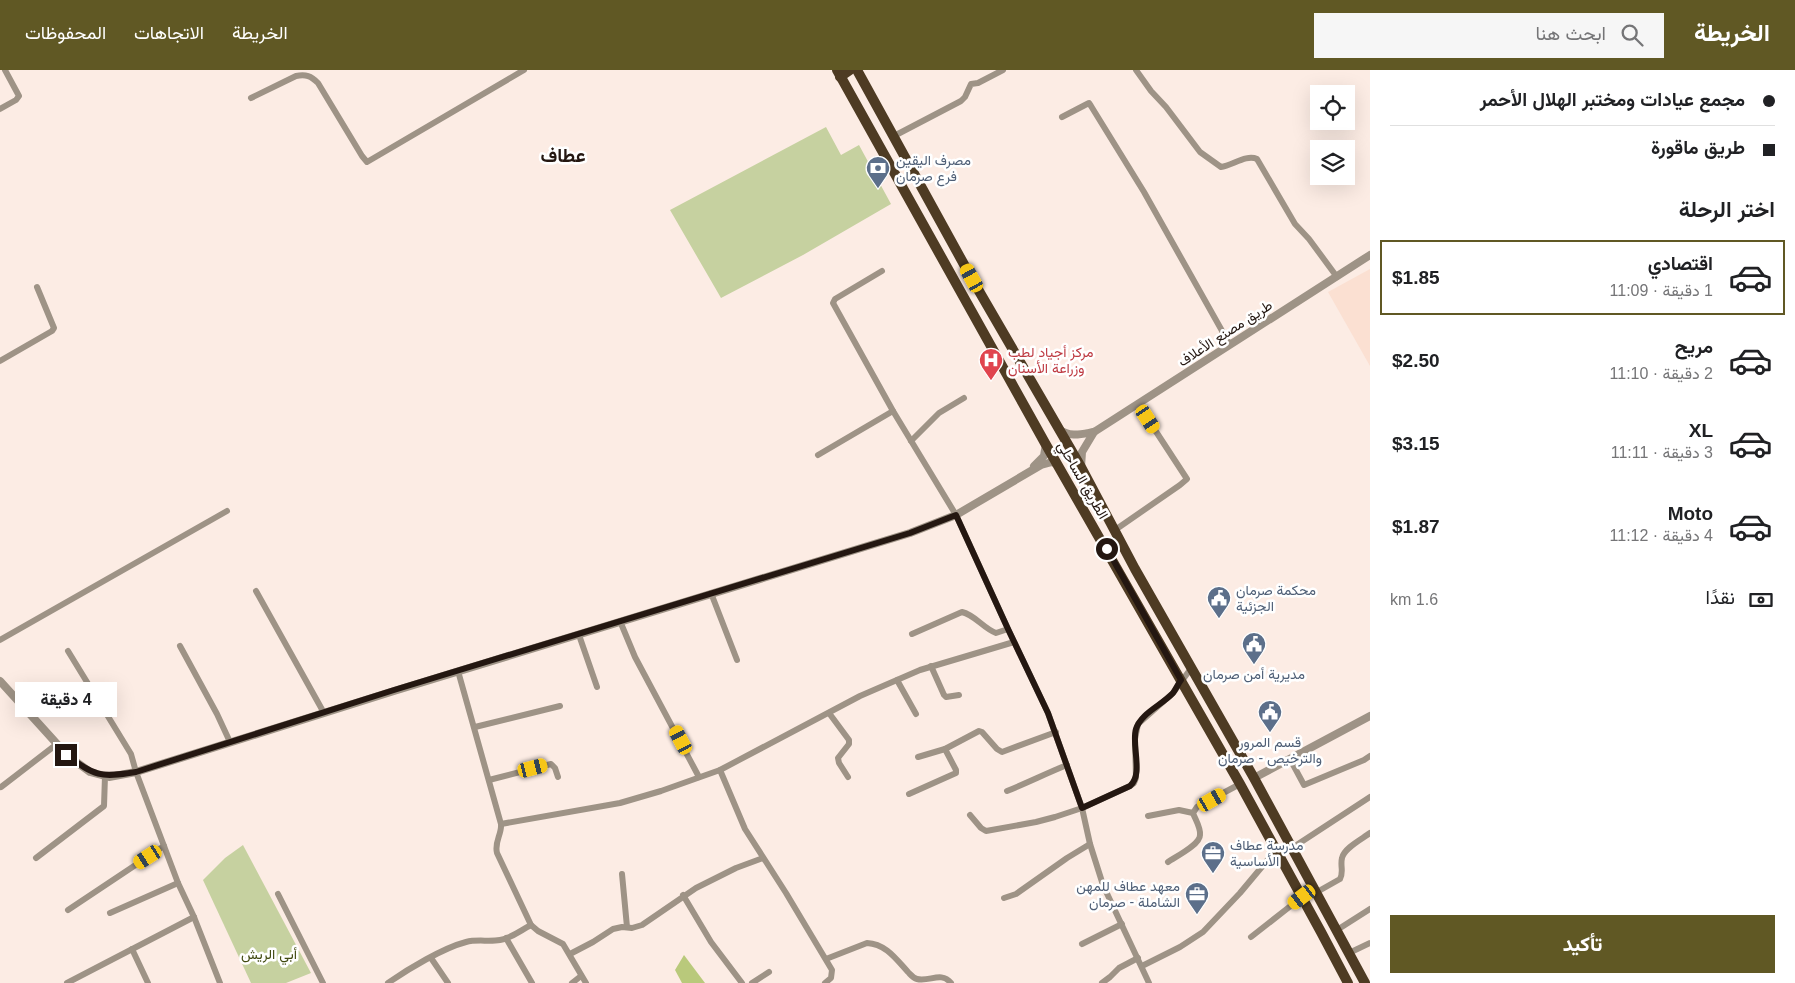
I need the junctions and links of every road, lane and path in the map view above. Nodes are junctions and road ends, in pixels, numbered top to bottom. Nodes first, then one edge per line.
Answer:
1 (5, 70) edge
2 (524, 70) edge
3 (850, 70) edge
4 (857, 70) edge
5 (1003, 70) edge
6 (1136, 70) edge
7 (838, 73) edge
8 (251, 98) dead end
9 (0, 109) edge
10 (1062, 117) dead end
11 (894, 136) junction
12 (1370, 255) edge
13 (882, 271) dead end
14 (1337, 277) junction
15 (37, 287) dead end
16 (1230, 345) junction
17 (0, 361) edge
18 (964, 398) dead end
19 (1138, 404) junction
20 (893, 411) junction
21 (1056, 426) junction
22 (1094, 432) junction
23 (911, 441) junction
24 (1045, 443) junction
25 (818, 455) dead end
26 (1057, 464) junction
27 (1080, 467) junction
28 (1029, 471) junction
29 (227, 511) dead end
30 (956, 515) junction
31 (1115, 530) junction
32 (256, 591) dead end
33 (711, 593) junction
34 (620, 621) junction
35 (1008, 629) junction
36 (912, 634) dead end
37 (579, 635) junction
38 (0, 640) edge
39 (1014, 642) junction
40 (180, 646) dead end
41 (68, 651) dead end
42 (737, 660) dead end
43 (932, 666) junction
44 (1192, 667) junction
45 (458, 671) junction
46 (897, 680) junction
47 (1181, 680) junction
48 (0, 681) edge
49 (597, 687) dead end
50 (959, 695) dead end
51 (560, 706) dead end
52 (324, 713) junction
53 (829, 713) junction
54 (916, 714) dead end
55 (1370, 716) edge
56 (475, 727) junction
57 (1056, 732) junction
58 (230, 742) junction
59 (57, 744) junction
60 (945, 749) junction
61 (1370, 756) edge
62 (918, 757) dead end
63 (1290, 759) junction
64 (1068, 766) junction
65 (720, 770) junction
66 (136, 772) junction
67 (105, 776) junction
68 (558, 777) dead end
69 (699, 777) junction
70 (848, 777) dead end
71 (1254, 778) junction
72 (489, 780) junction
73 (1240, 784) junction
74 (1, 787) edge
75 (1007, 791) dead end
76 (909, 794) dead end
77 (1370, 797) edge
78 (1082, 808) junction
79 (1193, 813) junction
80 (970, 815) dead end
81 (1148, 816) dead end
82 (501, 824) junction
83 (1370, 833) edge
84 (1090, 844) junction
85 (164, 846) junction
86 (1292, 848) junction
87 (1276, 850) junction
88 (36, 858) dead end
89 (763, 858) junction
90 (1168, 862) dead end
91 (622, 874) dead end
92 (178, 883) junction
93 (1316, 892) junction
94 (278, 894) dead end
95 (683, 895) junction
96 (1302, 897) junction
97 (1004, 898) dead end
98 (1370, 909) edge
99 (68, 910) dead end
100 (110, 913) dead end
101 (194, 917) junction
102 (1122, 924) junction
103 (531, 925) junction
104 (627, 927) junction
105 (1337, 930) junction
106 (1251, 937) dead end
107 (506, 938) junction
108 (1370, 943) edge
109 (1082, 944) dead end
110 (132, 949) junction
111 (570, 954) junction
112 (1349, 954) junction
113 (431, 958) junction
114 (1138, 958) junction
115 (826, 959) junction
116 (1142, 966) junction
117 (769, 972) dead end
118 (582, 976) junction
119 (67, 983) edge
120 (148, 983) edge
121 (220, 983) edge
122 (323, 983) edge
123 (388, 983) edge
124 (448, 983) edge
125 (532, 983) edge
126 (572, 983) edge
127 (586, 983) edge
128 (742, 983) edge
129 (752, 983) edge
130 (825, 983) edge
131 (951, 983) edge
132 (1102, 983) edge
133 (1149, 983) edge
134 (1348, 983) edge
135 (1366, 983) edge

1 - 9 street
2 - 8 street
3 - 7 highway
4 - 11 highway, الطريق الساحلي
5 - 11 street
6 - 14 street
7 - 24 highway, الطريق الساحلي
10 - 16 street
11 - 21 highway, الطريق الساحلي
12 - 14 street, طريق مصنع الأعلاف
13 - 20 street
14 - 16 street, طريق مصنع الأعلاف
15 - 17 street
16 - 19 street, طريق مصنع الأعلاف
18 - 23 street
19 - 22 street, طريق مصنع الأعلاف
19 - 31 street
20 - 23 street
20 - 25 street
21 - 22 street, طريق مصنع الأعلاف
21 - 27 highway, الطريق الساحلي
22 - 27 street, طريق مصنع الأعلاف
23 - 30 street
24 - 26 highway, الطريق الساحلي
24 - 28 street
26 - 28 street
26 - 47 highway, الطريق الساحلي
27 - 31 highway, الطريق الساحلي
28 - 30 street
29 - 38 street
30 - 33 street
30 - 35 street
31 - 44 highway, الطريق الساحلي
32 - 52 street
33 - 34 street
33 - 42 street
34 - 37 street
34 - 69 street
35 - 36 street
35 - 39 street
37 - 45 street
37 - 49 street
39 - 43 street
39 - 57 street
40 - 58 street
41 - 66 street
43 - 46 street
43 - 50 street
44 - 47 street
44 - 71 highway, الطريق الساحلي
45 - 52 street
45 - 56 street
46 - 53 street
46 - 54 street
47 - 73 highway, الطريق الساحلي
47 - 78 street
48 - 59 street
51 - 56 street
52 - 58 street
53 - 65 street
53 - 70 street
55 - 63 street
56 - 72 street
57 - 60 street
57 - 64 street
58 - 66 street
59 - 67 street
59 - 74 street
60 - 62 street
60 - 76 street
61 - 63 street
63 - 71 street
64 - 75 street
64 - 78 street
65 - 69 street
65 - 89 street
66 - 67 street
66 - 85 street
67 - 88 street
68 - 72 street
69 - 82 street
71 - 86 highway, الطريق الساحلي
72 - 82 street
73 - 79 street
73 - 87 highway, الطريق الساحلي
77 - 86 street
78 - 80 street
78 - 84 street
79 - 81 street
79 - 90 street
82 - 103 street
83 - 93 street
84 - 97 street
84 - 102 street
85 - 92 street
85 - 99 street
86 - 93 highway, الطريق الساحلي
87 - 96 highway, الطريق الساحلي
87 - 116 street
89 - 95 street
89 - 115 street
91 - 104 street
92 - 100 street
92 - 101 street
93 - 105 highway, الطريق الساحلي
94 - 122 street
95 - 104 street
95 - 128 street
96 - 106 street
96 - 134 highway, الطريق الساحلي
98 - 105 street
101 - 110 street
101 - 121 street
102 - 109 street
102 - 114 street
103 - 107 street
103 - 111 street
104 - 111 street
105 - 112 highway, الطريق الساحلي
107 - 113 street
107 - 125 street
108 - 112 street
110 - 119 street
110 - 120 street
111 - 118 street
112 - 135 highway, الطريق الساحلي
113 - 123 street
113 - 124 street
114 - 116 street
114 - 132 street
115 - 130 street
115 - 131 street
116 - 133 street
117 - 129 street
118 - 126 street
118 - 127 street

